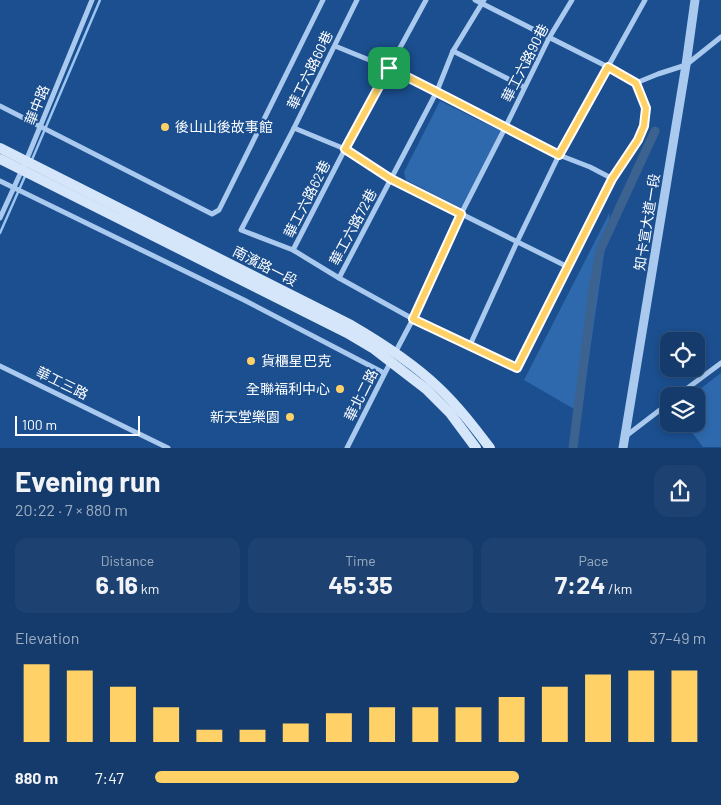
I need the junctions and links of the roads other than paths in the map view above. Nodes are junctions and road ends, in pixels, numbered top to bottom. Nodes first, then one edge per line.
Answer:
1 (92, 0) edge
2 (323, 0) edge
3 (357, 0) edge
4 (426, 0) edge
5 (476, 0) edge
6 (572, 0) edge
7 (645, 0) edge
8 (694, 0) edge
9 (483, 2) edge
10 (721, 37) edge
11 (549, 38) junction
12 (334, 46) junction
13 (453, 51) junction
14 (686, 65) junction
15 (608, 67) junction
16 (389, 68) junction
17 (636, 83) junction
18 (524, 87) junction
19 (437, 91) junction
20 (0, 106) edge
21 (40, 126) junction
22 (294, 128) junction
23 (505, 128) junction
24 (0, 148) edge
25 (345, 149) junction
26 (559, 155) junction
27 (0, 159) edge
28 (24, 165) junction
29 (391, 179) junction
30 (612, 179) junction
31 (0, 181) edge
32 (13, 188) junction
33 (461, 214) junction
34 (0, 218) edge
35 (517, 242) junction
36 (293, 250) junction
37 (568, 267) junction
38 (339, 278) junction
39 (413, 319) junction
40 (470, 345) junction
41 (393, 357) junction
42 (721, 363) edge
43 (0, 366) edge
44 (384, 373) junction
45 (689, 387) edge
46 (660, 410) edge
47 (625, 436) junction
48 (168, 448) edge
49 (348, 448) edge
50 (476, 448) edge
51 (490, 448) edge
52 (623, 448) edge

1 - 21 street, 華中路
2 - 21 street
3 - 12 street, 華工六路60巷
4 - 16 street, 華工六路62巷
5 - 9 street
6 - 11 street, 華工六路90巷
7 - 15 street
8 - 14 street, 知卡宣大道一段
9 - 11 street
9 - 13 street, 華工六路72巷
10 - 14 street
11 - 15 street
11 - 18 street, 華工六路90巷
12 - 16 street
12 - 22 street, 華工六路60巷
13 - 18 street
13 - 19 street, 華工六路72巷
14 - 17 street
14 - 47 street, 知卡宣大道一段
15 - 17 street
15 - 26 street
16 - 19 street
16 - 25 street, 華工六路62巷
17 - 30 street
18 - 23 street, 華工六路90巷
19 - 23 street
19 - 29 street, 華工六路72巷
20 - 21 street
21 - 28 street, 華中路
22 - 25 street
22 - 36 street, 華工六路60巷
23 - 26 street
23 - 33 street, 華工六路90巷
24 - 28 main road, 南濱路一段
25 - 29 street
25 - 36 street, 華工六路62巷
26 - 30 street
26 - 35 street
27 - 28 main road, 南濱路一段
28 - 32 street, 華中路
28 - 41 main road, 南濱路一段
29 - 33 street
29 - 38 street, 華工六路72巷
30 - 37 street
31 - 32 street
32 - 34 street, 華中路
32 - 44 street
33 - 35 street
33 - 39 street, 華工六路90巷
35 - 37 street
35 - 40 street
36 - 38 street
37 - 40 street
38 - 39 street
39 - 40 street
39 - 41 street, 華工六路90巷
41 - 44 street, 華北二路
41 - 50 main road, 南濱路一段
41 - 51 main road, 南濱路一段
42 - 45 street
43 - 48 street, 華工三路
44 - 49 street, 華北二路
46 - 47 street
47 - 52 street, 知卡宣大道一段

